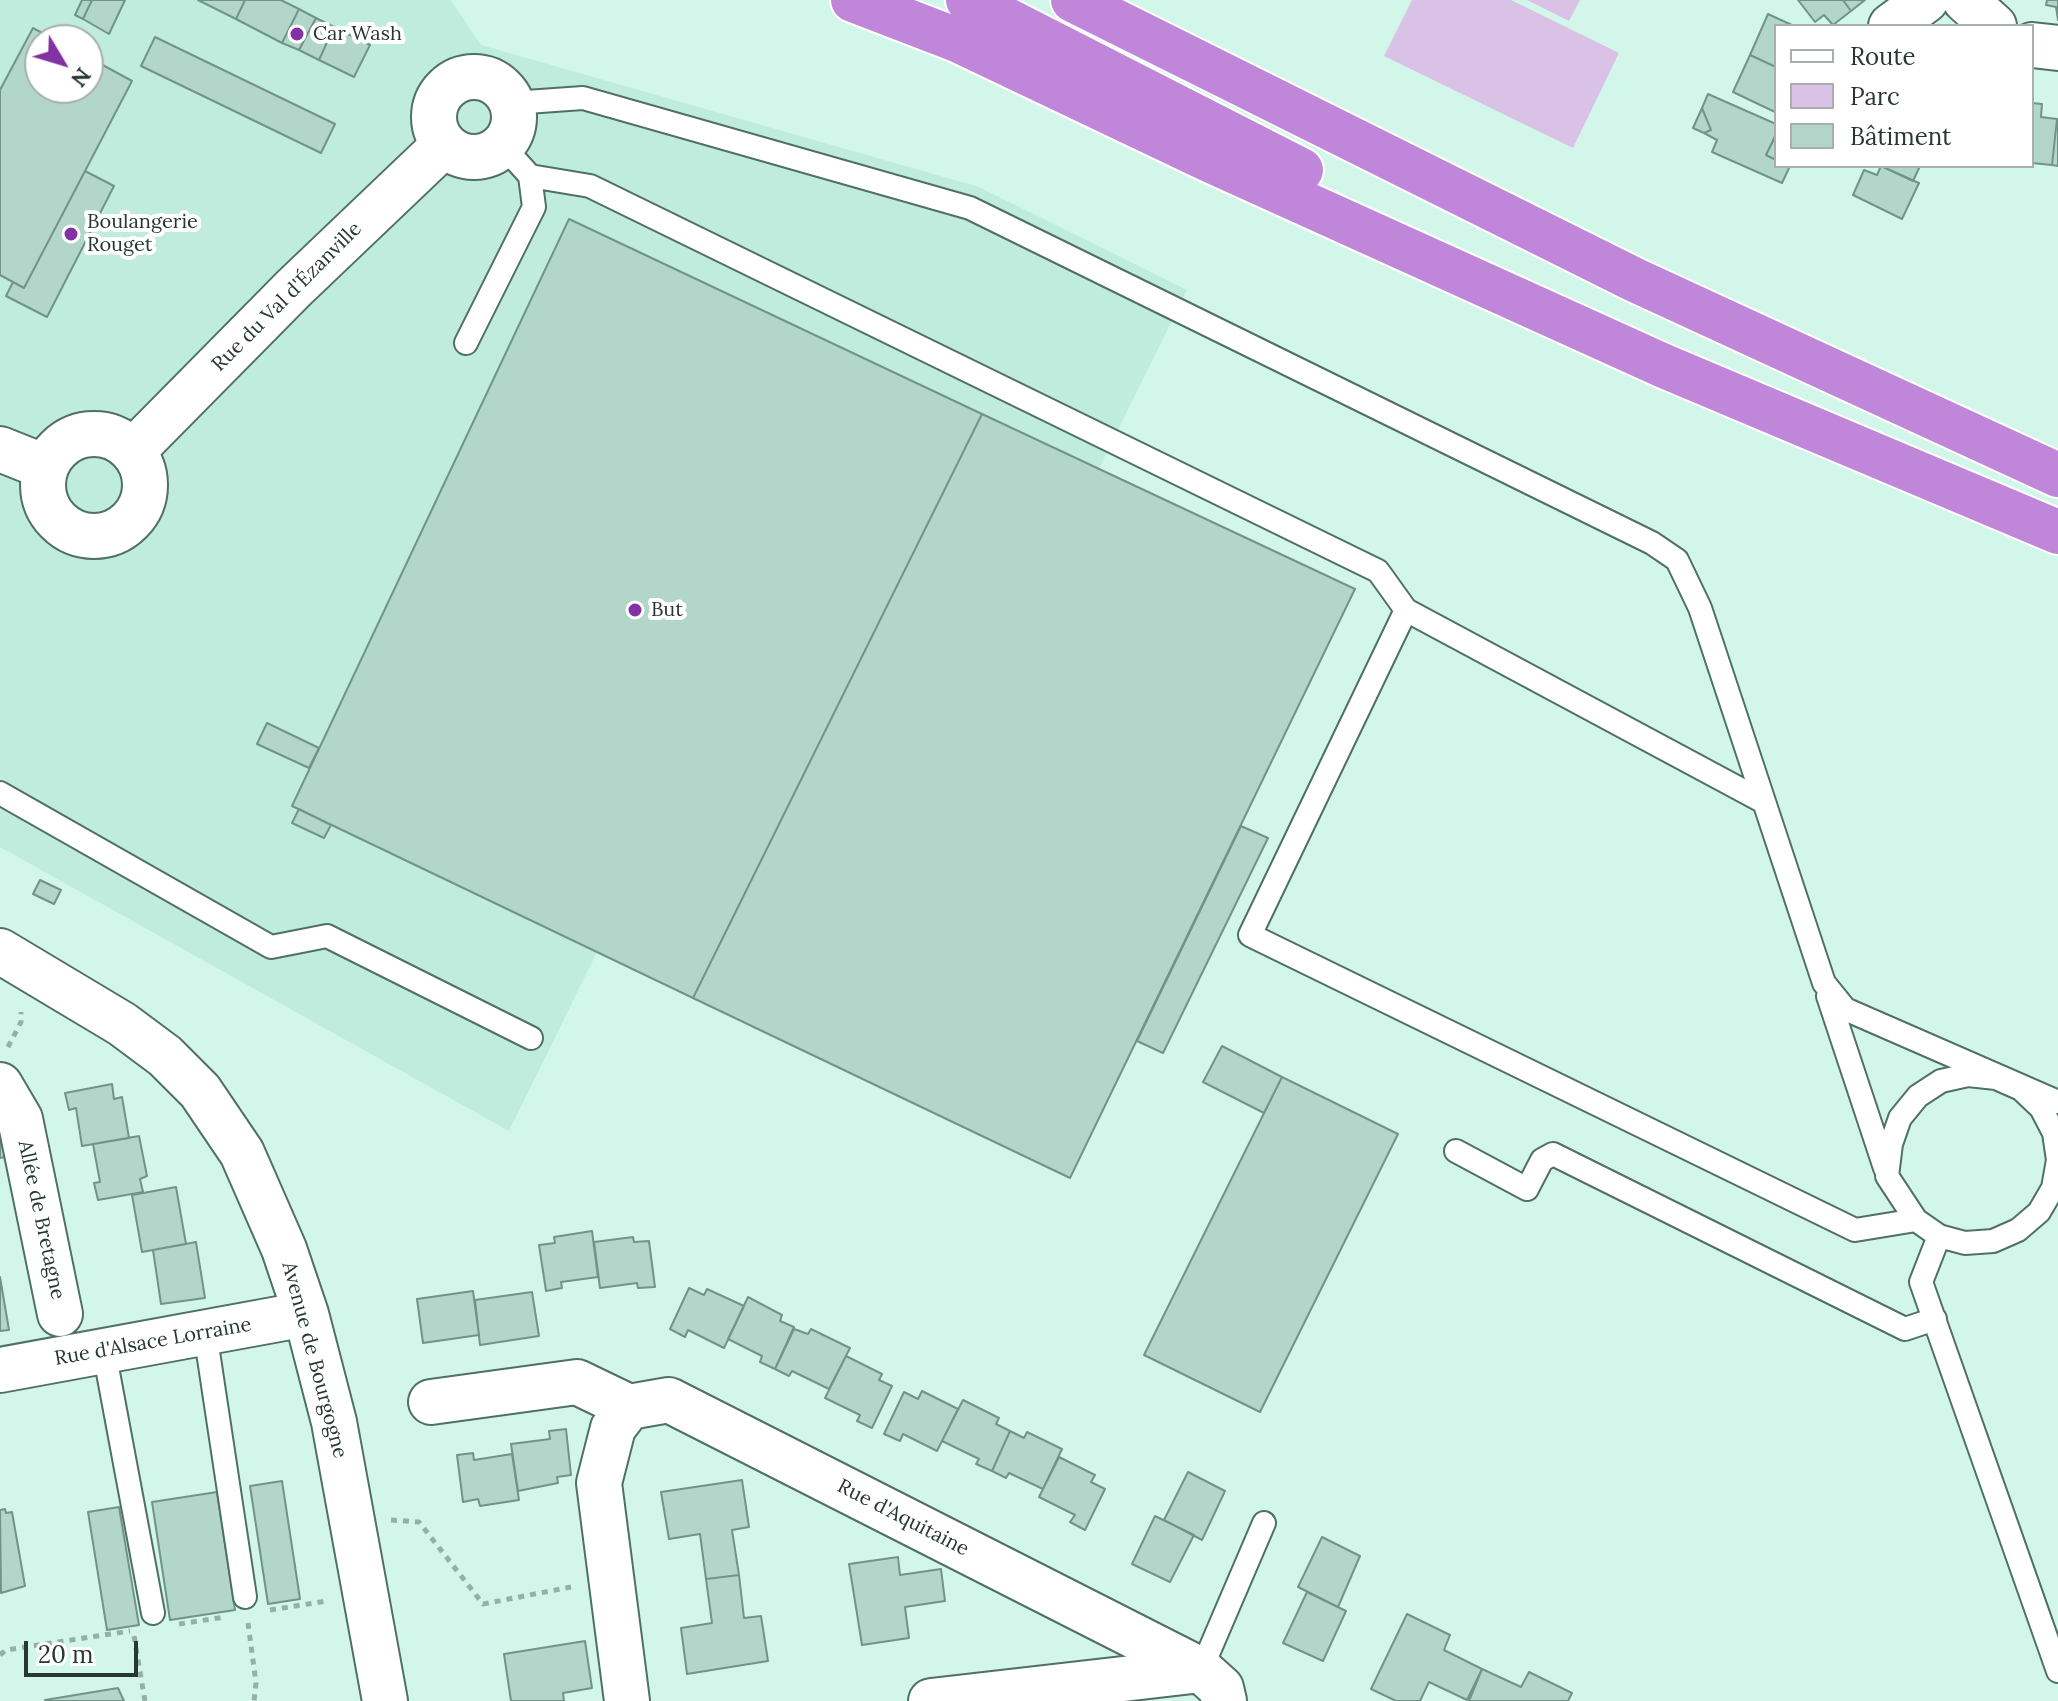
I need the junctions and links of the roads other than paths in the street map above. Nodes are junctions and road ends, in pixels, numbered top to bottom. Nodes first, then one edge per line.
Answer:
1 (853, 0) edge
2 (968, 0) edge
3 (1073, 0) edge
4 (1131, 0) edge
5 (1926, 0) edge
6 (1965, 0) edge
7 (1894, 24) edge
8 (1992, 24) edge
9 (2034, 45) edge
10 (2058, 48) edge
11 (512, 103) junction
12 (444, 145) junction
13 (516, 161) junction
14 (1635, 280) junction
15 (466, 343) dead end
16 (0, 449) edge
17 (133, 451) junction
18 (45, 467) junction
19 (2058, 475) edge
20 (2058, 530) edge
21 (1406, 610) junction
22 (0, 793) edge
23 (1764, 802) junction
24 (10, 957) edge
25 (1824, 983) junction
26 (531, 1038) dead end
27 (3, 1067) edge
28 (1996, 1078) junction
29 (2058, 1102) edge
30 (1456, 1151) dead end
31 (1887, 1176) junction
32 (1916, 1220) junction
33 (1939, 1236) junction
34 (60, 1314) dead end
35 (306, 1314) junction
36 (1935, 1319) junction
37 (205, 1332) junction
38 (104, 1351) junction
39 (0, 1370) edge
40 (431, 1402) dead end
41 (629, 1407) junction
42 (1264, 1523) dead end
43 (246, 1605) road end
44 (153, 1613) dead end
45 (2058, 1671) edge
46 (1213, 1685) edge
47 (385, 1701) edge
48 (627, 1701) edge
49 (931, 1701) edge

1 - 20 highway
2 - 20 highway
3 - 14 highway
4 - 14 highway
5 - 7 street
6 - 8 street
9 - 10 street
11 - 12 street
11 - 13 street
11 - 23 lane
12 - 13 street
12 - 17 street, Rue du Val d'Ézanville
13 - 15 lane
13 - 21 lane
14 - 19 highway
16 - 18 street
17 - 18 street
17 - 18 street
21 - 23 lane
21 - 32 lane
22 - 26 lane
23 - 25 lane
24 - 35 street, Avenue de Bourgogne
25 - 28 lane
25 - 31 lane
27 - 34 street, Allée de Bretagne
28 - 29 lane
28 - 31 lane
28 - 33 lane
30 - 36 lane
31 - 32 lane
32 - 33 lane
33 - 36 lane
35 - 37 street, Rue d'Alsace Lorraine
35 - 47 street, Avenue de Bourgogne
36 - 45 lane
37 - 38 street, Rue d'Alsace Lorraine
37 - 43 lane
38 - 39 street, Rue d'Alsace Lorraine
38 - 44 lane
40 - 41 street
41 - 46 street, Rue d'Aquitaine
41 - 48 street
42 - 46 lane
46 - 49 street

